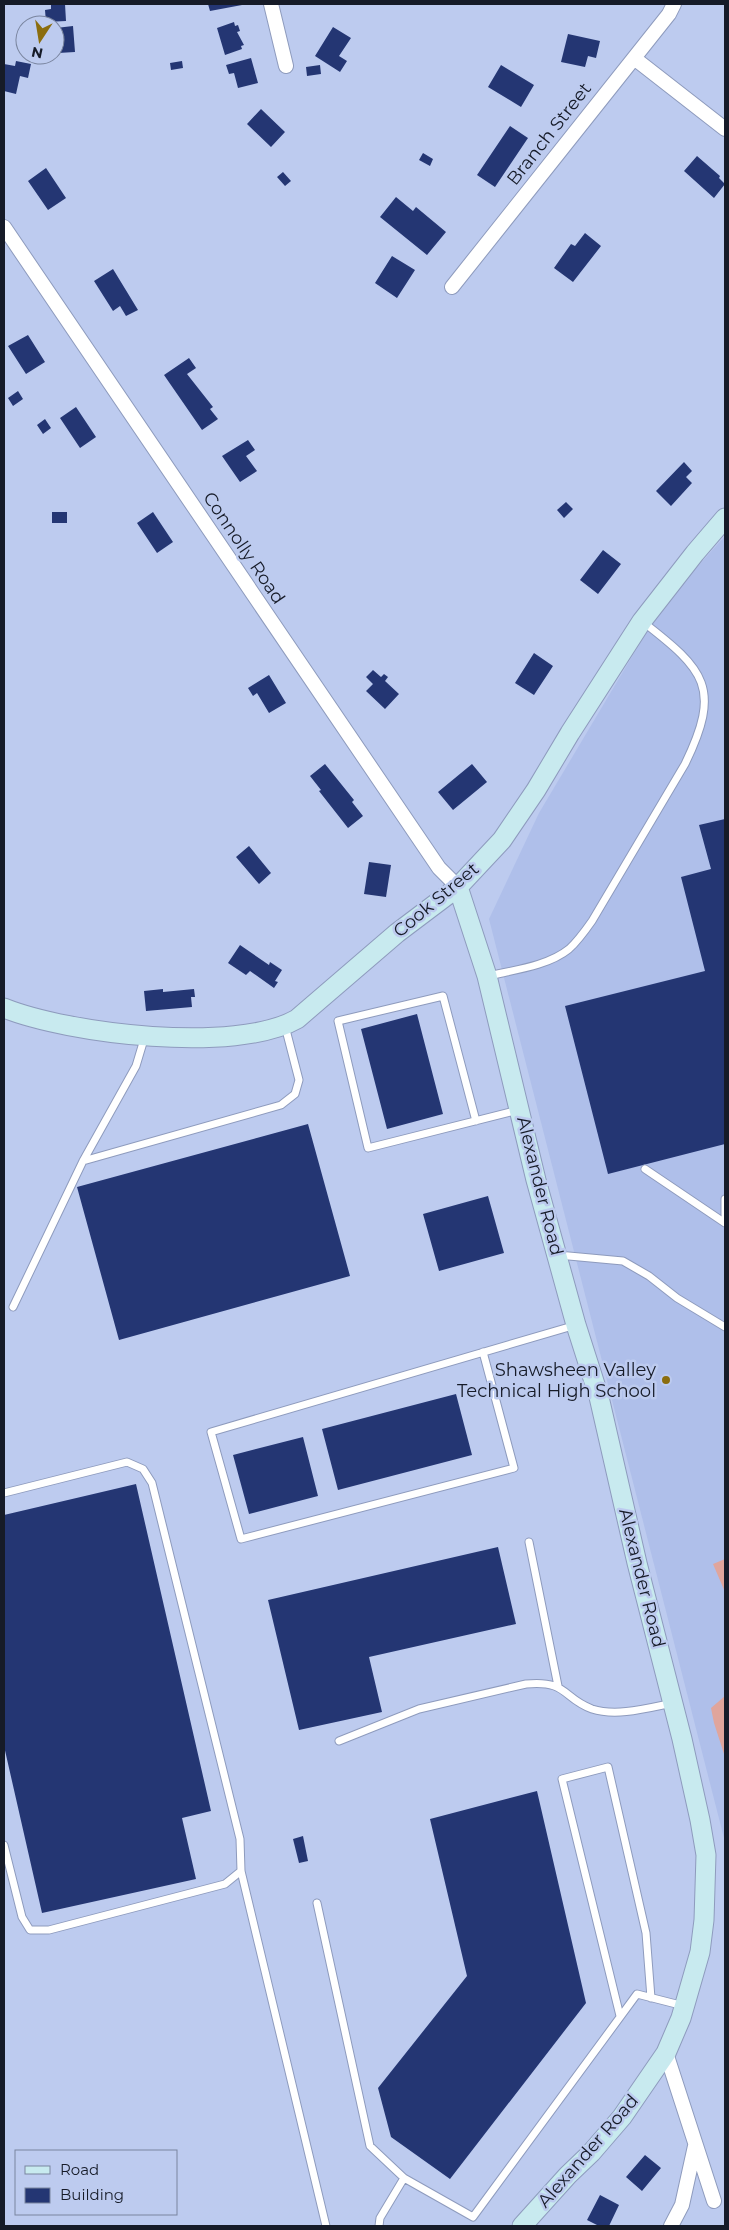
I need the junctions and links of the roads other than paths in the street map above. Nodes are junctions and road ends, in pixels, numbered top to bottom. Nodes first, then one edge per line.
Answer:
1 (271, 4) edge
2 (674, 4) edge
3 (634, 58) junction
4 (286, 66) dead end
5 (725, 129) edge
6 (4, 227) edge
7 (452, 287) dead end
8 (725, 518) edge
9 (642, 621) junction
10 (458, 887) junction
11 (487, 976) junction
12 (4, 1008) edge
13 (285, 1026) junction
14 (145, 1036) junction
15 (520, 1110) junction
16 (476, 1121) junction
17 (82, 1161) junction
18 (645, 1169) dead end
19 (725, 1198) edge
20 (725, 1215) edge
21 (725, 1223) edge
22 (557, 1255) junction
23 (13, 1307) dead end
24 (576, 1325) junction
25 (725, 1327) edge
26 (483, 1352) junction
27 (4, 1493) edge
28 (529, 1542) dead end
29 (558, 1686) junction
30 (673, 1703) junction
31 (338, 1741) dead end
32 (4, 1844) edge
33 (241, 1871) junction
34 (316, 1902) dead end
35 (651, 1998) junction
36 (685, 2006) junction
37 (620, 2016) junction
38 (666, 2053) junction
39 (695, 2145) junction
40 (404, 2178) junction
41 (714, 2201) dead end
42 (326, 2226) edge
43 (379, 2226) edge
44 (522, 2226) edge
45 (671, 2226) edge

1 - 4 street
2 - 3 street, Branch Street
3 - 5 street
3 - 7 street, Branch Street
6 - 10 street, Connolly Road
8 - 9 street, Cook Street
9 - 10 street, Cook Street
9 - 11 lane
10 - 11 street, Alexander Road
10 - 13 street, Cook Street
11 - 15 street, Alexander Road
12 - 14 street, Cook Street
13 - 14 street, Cook Street
13 - 17 lane
14 - 17 lane
15 - 16 lane
15 - 22 street, Alexander Road
16 - 16 lane
17 - 23 lane
18 - 21 lane
19 - 20 lane
22 - 24 street, Alexander Road
22 - 25 lane
24 - 26 lane
24 - 30 street, Alexander Road
26 - 26 lane
27 - 33 lane
28 - 29 lane
29 - 30 lane
29 - 31 lane
30 - 36 street, Alexander Road
32 - 33 lane
33 - 42 lane
34 - 40 lane
35 - 36 lane
35 - 37 lane
35 - 37 lane
36 - 38 street, Alexander Road
37 - 40 lane
38 - 39 street
38 - 44 street, Alexander Road
39 - 41 street
39 - 45 street
40 - 43 lane

